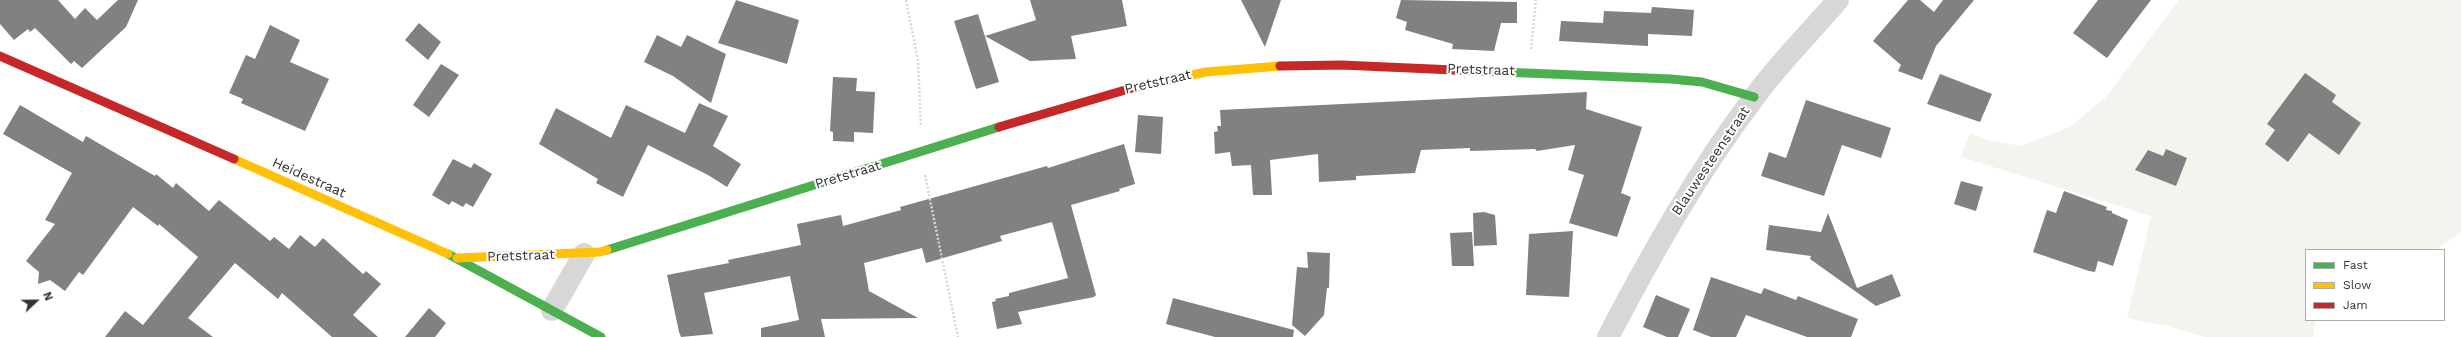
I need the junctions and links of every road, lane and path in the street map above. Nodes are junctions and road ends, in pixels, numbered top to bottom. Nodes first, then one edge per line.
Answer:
1 (1536, 0) edge
2 (1838, 0) edge
3 (0, 56) edge
4 (1527, 71) junction
5 (1754, 97) junction
6 (584, 254) junction
7 (457, 258) junction
8 (552, 310) junction
9 (601, 337) edge
10 (1608, 337) edge

1 - 4 path
2 - 5 street, Blauwesteenstraat
3 - 7 street, Heidestraat
4 - 5 street, Pretstraat
4 - 6 street, Pretstraat
5 - 10 street, Blauwesteenstraat
6 - 7 street, Pretstraat
6 - 8 street, Pretstraat
7 - 8 street, Heidestraat
8 - 9 street, Heidestraat

